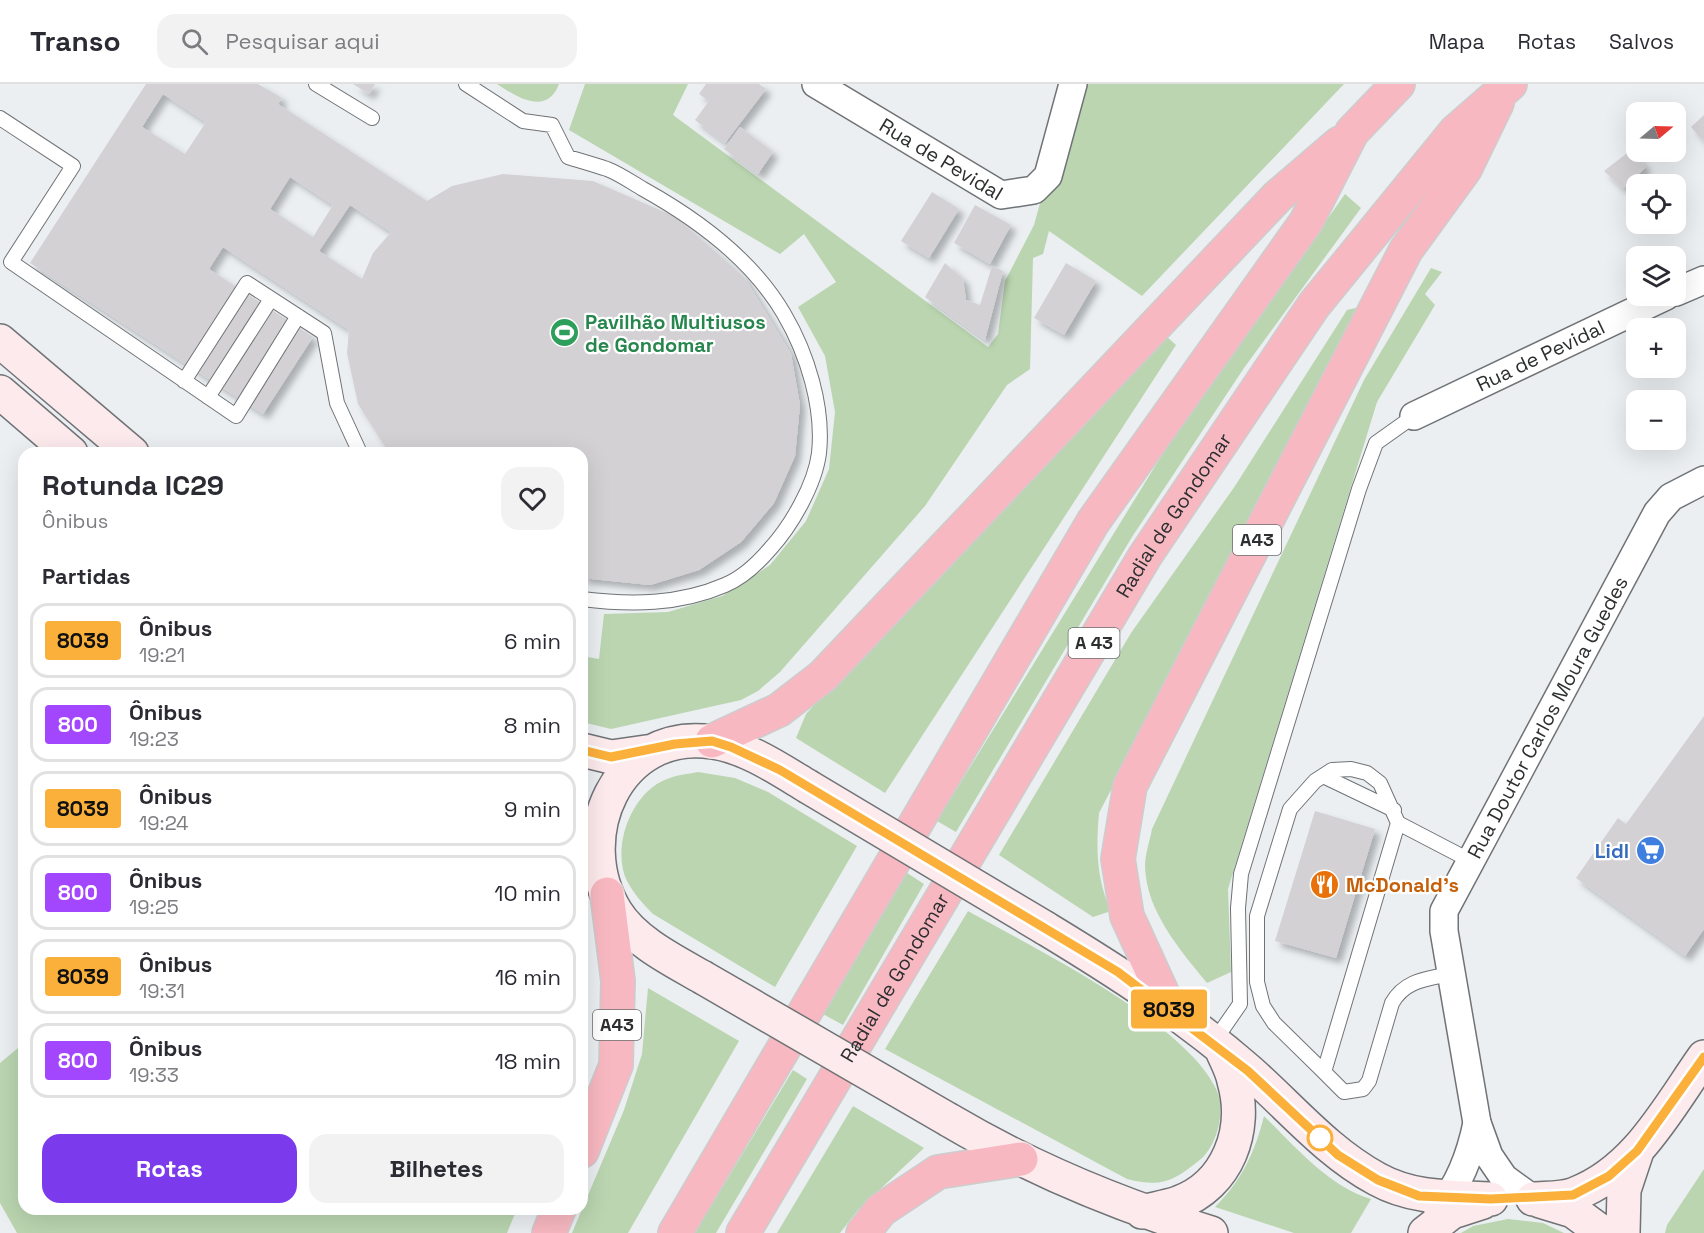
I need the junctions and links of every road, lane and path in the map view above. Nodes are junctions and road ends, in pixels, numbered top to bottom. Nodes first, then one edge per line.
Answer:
1 (316, 84) edge
2 (466, 84) edge
3 (816, 84) edge
4 (1073, 84) edge
5 (1398, 84) edge
6 (1505, 89) edge
7 (0, 118) edge
8 (372, 118) dead end
9 (1352, 132) junction
10 (1704, 280) edge
11 (1686, 288) edge
12 (271, 299) junction
13 (1645, 306) edge
14 (298, 316) junction
15 (0, 341) edge
16 (184, 381) junction
17 (0, 392) edge
18 (208, 397) junction
19 (1414, 416) joint
20 (64, 447) edge
21 (125, 447) edge
22 (357, 447) edge
23 (1704, 480) edge
24 (588, 599) edge
25 (712, 741) junction
26 (655, 750) junction
27 (588, 751) edge
28 (1323, 776) junction
29 (1396, 817) junction
30 (590, 831) edge
31 (1471, 861) junction
32 (607, 894) junction
33 (1450, 974) junction
34 (1169, 1008) junction
35 (1218, 1047) junction
36 (1704, 1057) edge
37 (1324, 1072) junction
38 (1477, 1123) junction
39 (588, 1136) edge
40 (1637, 1151) junction
41 (1021, 1160) junction
42 (1449, 1197) junction
43 (1491, 1199) junction
44 (1533, 1199) junction
45 (1142, 1212) junction
46 (556, 1215) edge
47 (549, 1233) edge
48 (675, 1233) edge
49 (743, 1233) edge
50 (863, 1233) edge
51 (1211, 1233) edge
52 (1423, 1233) edge
53 (1603, 1233) edge
54 (1623, 1233) edge

1 - 8 lane
2 - 24 lane
3 - 4 street, Rua de Pevidal
5 - 9 highway
6 - 34 highway, A43
6 - 49 highway, Radial de Gondomar / A 43
7 - 16 lane
9 - 25 highway
9 - 48 highway
10 - 11 street
12 - 14 lane
12 - 16 lane
12 - 18 lane
13 - 19 street, Rua de Pevidal
14 - 18 lane
14 - 22 lane
15 - 21 main road
16 - 18 lane
17 - 20 main road
19 - 35 lane
23 - 31 street, Rua Doutor Carlos Moura Guedes
25 - 26 main road
25 - 34 main road, bridge
26 - 27 main road
26 - 30 main road
28 - 29 lane
28 - 29 lane
28 - 37 lane
29 - 31 lane
29 - 37 lane
30 - 32 main road
31 - 33 street, Rua Doutor Carlos Moura Guedes
32 - 39 highway, A43
32 - 41 main road, bridge
33 - 37 lane
33 - 38 street, Rua Doutor Carlos Moura Guedes
34 - 35 main road
35 - 42 main road
35 - 45 main road
36 - 40 main road
38 - 42 street, Rua Doutor Carlos Moura Guedes
38 - 44 street, Rua Doutor Carlos Moura Guedes
40 - 44 main road
40 - 54 main road
41 - 45 main road
41 - 50 highway
42 - 43 main road
42 - 52 street, Rua Doutor Carlos Moura Guedes
43 - 44 main road
43 - 52 main road
44 - 53 main road
45 - 51 main road
46 - 47 highway

